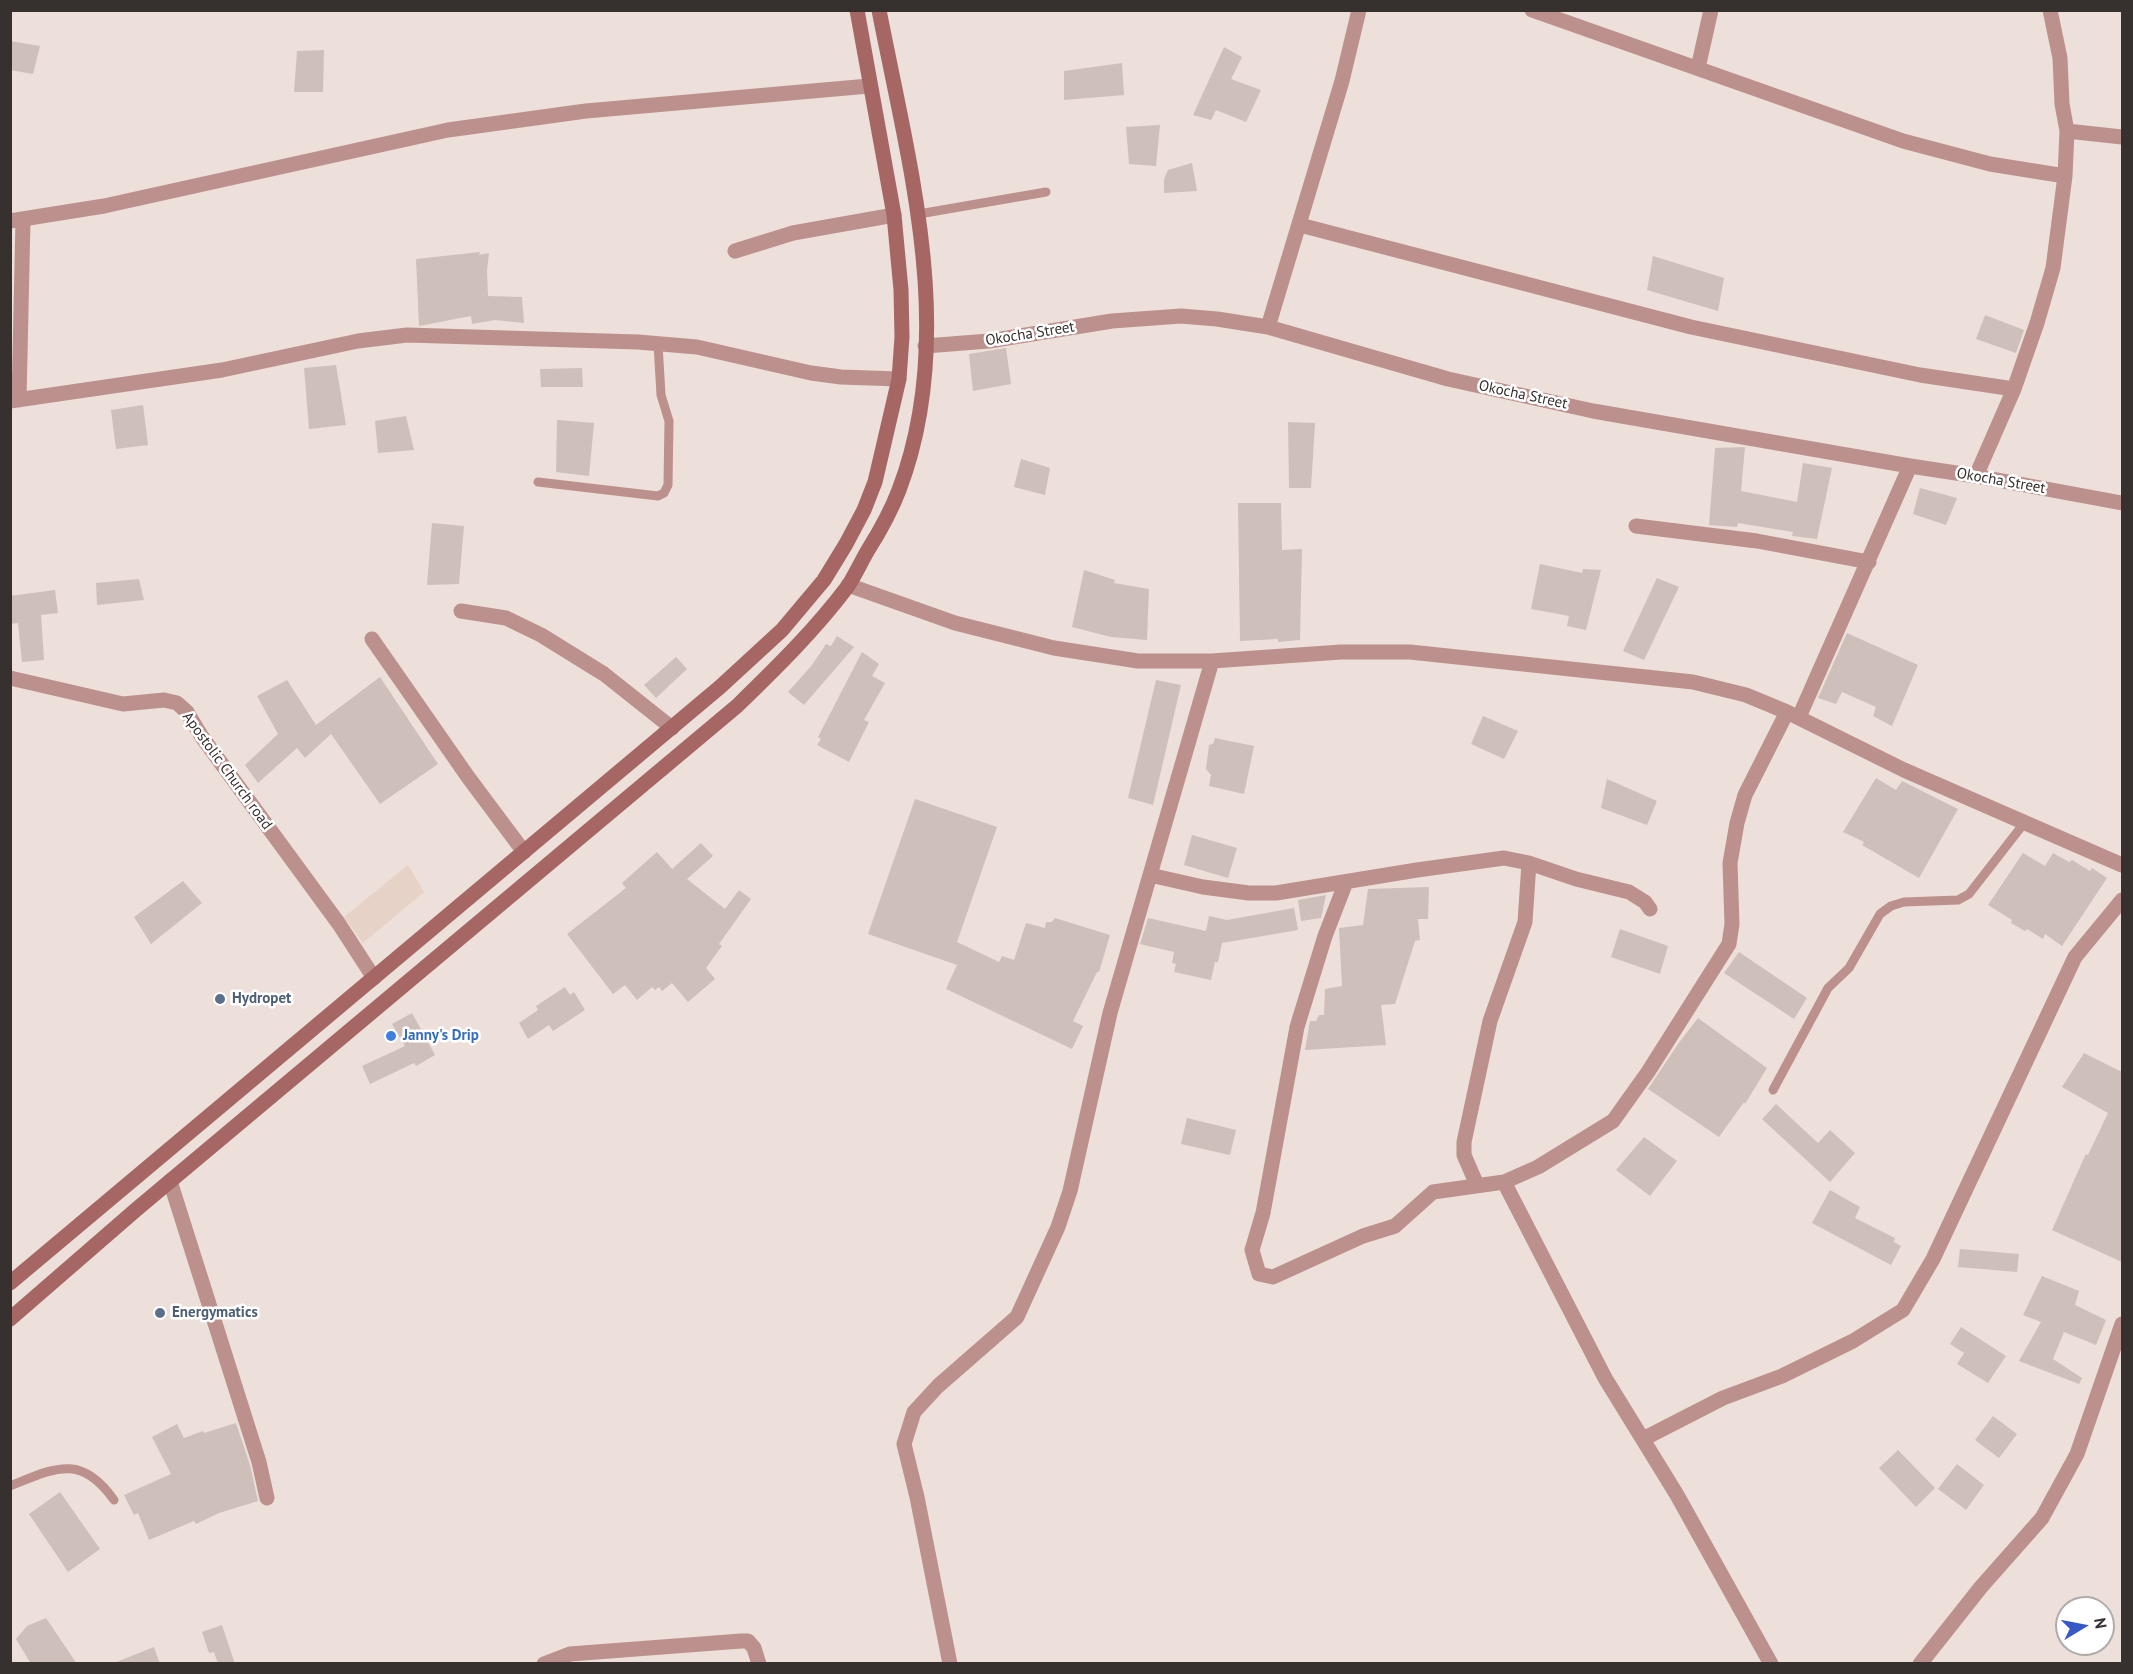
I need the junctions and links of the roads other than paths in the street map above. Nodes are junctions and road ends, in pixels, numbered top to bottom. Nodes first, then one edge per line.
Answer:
1 (857, 10) edge
2 (879, 10) edge
3 (1359, 10) edge
4 (1532, 10) edge
5 (1711, 10) edge
6 (2050, 10) edge
7 (1698, 68) junction
8 (869, 86) junction
9 (2067, 131) junction
10 (2122, 137) edge
11 (2065, 176) junction
12 (1046, 192) dead end
13 (919, 214) junction
14 (894, 215) junction
15 (17, 221) edge
16 (1300, 225) junction
17 (735, 251) dead end
18 (1268, 327) junction
19 (658, 344) junction
20 (926, 346) junction
21 (899, 379) junction
22 (2014, 389) junction
23 (15, 400) edge
24 (1910, 466) junction
25 (1976, 476) junction
26 (538, 483) dead end
27 (2122, 503) edge
28 (1636, 526) dead end
29 (1869, 562) junction
30 (848, 585) junction
31 (461, 611) dead end
32 (372, 639) dead end
33 (1212, 661) junction
34 (10, 678) edge
35 (1793, 715) junction
36 (672, 728) junction
37 (2025, 822) junction
38 (524, 852) junction
39 (1529, 863) junction
40 (2122, 865) edge
41 (1150, 875) junction
42 (1346, 882) junction
43 (2122, 900) edge
44 (1650, 909) dead end
45 (374, 978) junction
46 (1773, 1090) dead end
47 (170, 1181) junction
48 (1504, 1182) junction
49 (1477, 1185) junction
50 (10, 1283) edge
51 (10, 1319) edge
52 (2122, 1324) edge
53 (1643, 1439) junction
54 (10, 1486) edge
55 (267, 1498) dead end
56 (114, 1500) dead end
57 (544, 1664) edge
58 (759, 1664) edge
59 (950, 1664) edge
60 (1771, 1664) edge
61 (1920, 1664) edge

1 - 8 main road
2 - 13 main road
3 - 16 street
4 - 7 street
5 - 7 street
6 - 9 street
7 - 11 street
8 - 14 main road
8 - 15 street
9 - 10 street
9 - 11 street
11 - 22 street
12 - 13 lane
13 - 20 main road
14 - 17 street
14 - 21 main road
15 - 23 street
16 - 18 street
16 - 22 street
18 - 20 street, Okocha Street
18 - 24 street, Okocha Street
19 - 21 street
19 - 23 street
19 - 26 lane
20 - 30 main road
21 - 36 main road
22 - 25 street
24 - 25 street, Okocha Street
24 - 29 street
25 - 27 street, Okocha Street
28 - 29 street
29 - 35 street
30 - 33 street
30 - 47 main road
31 - 36 street
32 - 38 street
33 - 35 street
33 - 41 street
34 - 45 street, Apostolic Church road
35 - 37 street
35 - 48 street
36 - 38 main road
37 - 40 street
37 - 46 lane
38 - 45 main road
39 - 42 street
39 - 44 street
39 - 49 street
41 - 42 street
41 - 59 street
42 - 49 street
43 - 53 street
45 - 50 main road
47 - 51 main road
47 - 55 street
48 - 49 street
48 - 53 street
52 - 61 street
53 - 60 street
54 - 56 lane
57 - 58 street

